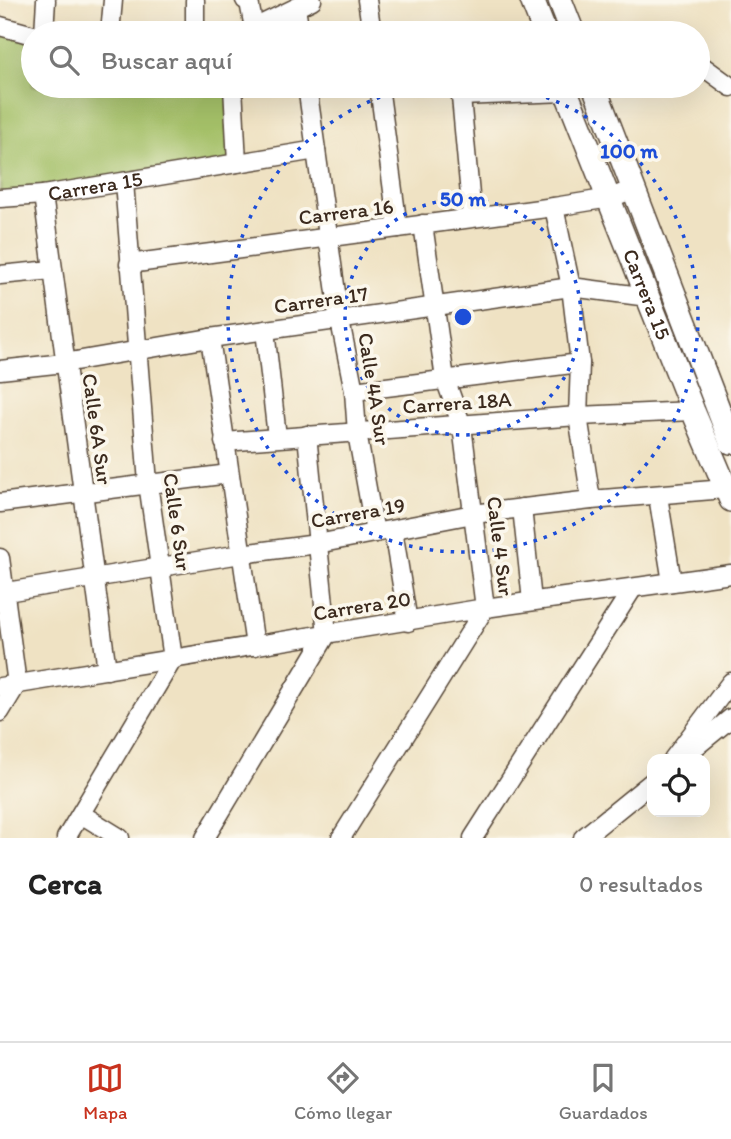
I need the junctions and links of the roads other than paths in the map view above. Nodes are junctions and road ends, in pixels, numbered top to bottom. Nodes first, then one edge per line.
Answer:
1 (46, 0) edge
2 (113, 0) edge
3 (195, 0) edge
4 (245, 0) edge
5 (367, 0) edge
6 (532, 0) edge
7 (560, 0) edge
8 (304, 4) edge
9 (45, 21) edge
10 (111, 21) edge
11 (195, 21) edge
12 (249, 21) edge
13 (269, 21) edge
14 (370, 21) edge
15 (540, 21) edge
16 (568, 21) edge
17 (0, 26) edge
18 (21, 32) edge
19 (710, 72) edge
20 (731, 87) edge
21 (234, 98) edge
22 (309, 98) edge
23 (381, 98) edge
24 (461, 98) edge
25 (569, 98) edge
26 (599, 98) edge
27 (316, 150) junction
28 (237, 163) junction
29 (124, 182) junction
30 (634, 189) junction
31 (43, 195) junction
32 (0, 198) edge
33 (610, 198) junction
34 (554, 207) junction
35 (472, 217) junction
36 (423, 224) junction
37 (398, 228) junction
38 (328, 237) junction
39 (129, 264) junction
40 (52, 270) junction
41 (0, 275) edge
42 (571, 286) junction
43 (648, 297) junction
44 (436, 306) junction
45 (340, 321) junction
46 (265, 330) junction
47 (209, 338) junction
48 (138, 349) junction
49 (64, 363) junction
50 (580, 363) junction
51 (0, 370) edge
52 (446, 379) junction
53 (354, 391) junction
54 (693, 411) junction
55 (578, 416) junction
56 (462, 426) junction
57 (357, 433) junction
58 (307, 435) junction
59 (277, 437) junction
60 (224, 442) junction
61 (731, 442) edge
62 (229, 474) junction
63 (148, 483) junction
64 (82, 492) junction
65 (658, 495) junction
66 (728, 495) edge
67 (591, 500) junction
68 (0, 503) edge
69 (522, 508) junction
70 (473, 514) junction
71 (384, 532) junction
72 (317, 544) junction
73 (241, 554) junction
74 (0, 558) edge
75 (161, 567) junction
76 (731, 574) edge
77 (94, 578) junction
78 (671, 582) junction
79 (633, 588) junction
80 (3, 593) edge
81 (532, 601) junction
82 (485, 608) junction
83 (408, 622) junction
84 (327, 634) junction
85 (255, 646) junction
86 (173, 659) junction
87 (107, 670) junction
88 (731, 682) edge
89 (8, 685) edge
90 (0, 712) edge
91 (731, 718) edge
92 (677, 754) edge
93 (686, 754) edge
94 (647, 786) edge
95 (81, 814) junction
96 (66, 838) edge
97 (120, 838) edge
98 (205, 838) edge
99 (341, 838) edge
100 (473, 838) edge
101 (583, 838) edge

1 - 9 street
2 - 10 street
3 - 11 street
4 - 12 street
5 - 14 street
6 - 15 main road
7 - 16 main road
8 - 13 street
17 - 18 street
19 - 20 street
21 - 28 street
22 - 27 street, Calle 4A Sur
23 - 37 street
24 - 35 street
25 - 33 main road, Carrera 15
26 - 30 main road, Carrera 15
27 - 28 street, Carrera 15
27 - 38 street, Calle 4A Sur
28 - 29 street, Carrera 15
29 - 31 street, Carrera 15
29 - 39 street, Calle 6 Sur
30 - 33 street, Carrera 16
30 - 61 main road, Carrera 15
31 - 32 street, Carrera 15
31 - 40 street, Calle 6A Sur
33 - 34 street, Carrera 16
33 - 43 main road, Carrera 15
34 - 35 street, Carrera 16
34 - 42 street
35 - 36 street, Carrera 16
36 - 37 street, Carrera 16
36 - 44 street, Calle 4 Sur
37 - 38 street, Carrera 16
38 - 39 street, Carrera 16
38 - 45 street, Calle 4A Sur
39 - 48 street, Calle 6 Sur
40 - 41 street
40 - 49 street, Calle 6A Sur
42 - 43 street, Carrera 17
42 - 44 street, Carrera 17
42 - 50 street
43 - 54 main road, Carrera 15
44 - 45 street, Carrera 17
44 - 52 street, Calle 4 Sur
45 - 46 street, Carrera 17
45 - 53 street, Calle 4A Sur
46 - 47 street, Carrera 17
46 - 59 street
47 - 48 street, Carrera 17
47 - 60 street
48 - 49 street, Carrera 17
48 - 63 street, Calle 6 Sur
49 - 51 street, Carrera 17
49 - 64 street, Calle 6A Sur
50 - 52 street
50 - 55 street
52 - 53 street
52 - 56 street, Calle 4 Sur
53 - 57 street, Calle 4A Sur
54 - 55 street, Carrera 18A
54 - 66 main road, Carrera 15
55 - 56 street, Carrera 18A
55 - 67 street
56 - 57 street, Carrera 18A
56 - 70 street, Calle 4 Sur
57 - 58 street, Carrera 18A
57 - 71 street, Calle 4A Sur
58 - 59 street, Carrera 18A
58 - 72 street
59 - 60 street, Carrera 18A
60 - 62 street
62 - 63 street
62 - 73 street
63 - 64 street
63 - 75 street, Calle 6 Sur
64 - 68 street
64 - 77 street, Calle 6A Sur
65 - 66 street, Carrera 19
65 - 67 street, Carrera 19
65 - 78 street
67 - 69 street, Carrera 19
69 - 70 street, Carrera 19
69 - 81 street
70 - 71 street, Carrera 19
70 - 82 street, Calle 4 Sur
71 - 72 street, Carrera 19
71 - 83 street, Calle 4A Sur
72 - 73 street, Carrera 19
72 - 84 street
73 - 75 street, Carrera 19
73 - 85 street
74 - 80 street
75 - 77 street, Carrera 19
75 - 86 street, Calle 6 Sur
76 - 78 street, Carrera 20
77 - 80 street, Carrera 19
77 - 87 street, Calle 6A Sur
78 - 79 street, Carrera 20
79 - 81 street, Carrera 20
79 - 100 street
80 - 89 street
81 - 82 street, Carrera 20
82 - 83 street, Carrera 20
82 - 99 street, Calle 4 Sur
83 - 84 street, Carrera 20
84 - 85 street, Carrera 20
84 - 98 street
85 - 86 street, Carrera 20
86 - 87 street, Carrera 20
86 - 95 street
87 - 89 street, Carrera 20
88 - 92 street
89 - 90 street
91 - 93 street
94 - 101 street
95 - 96 street
95 - 97 street

